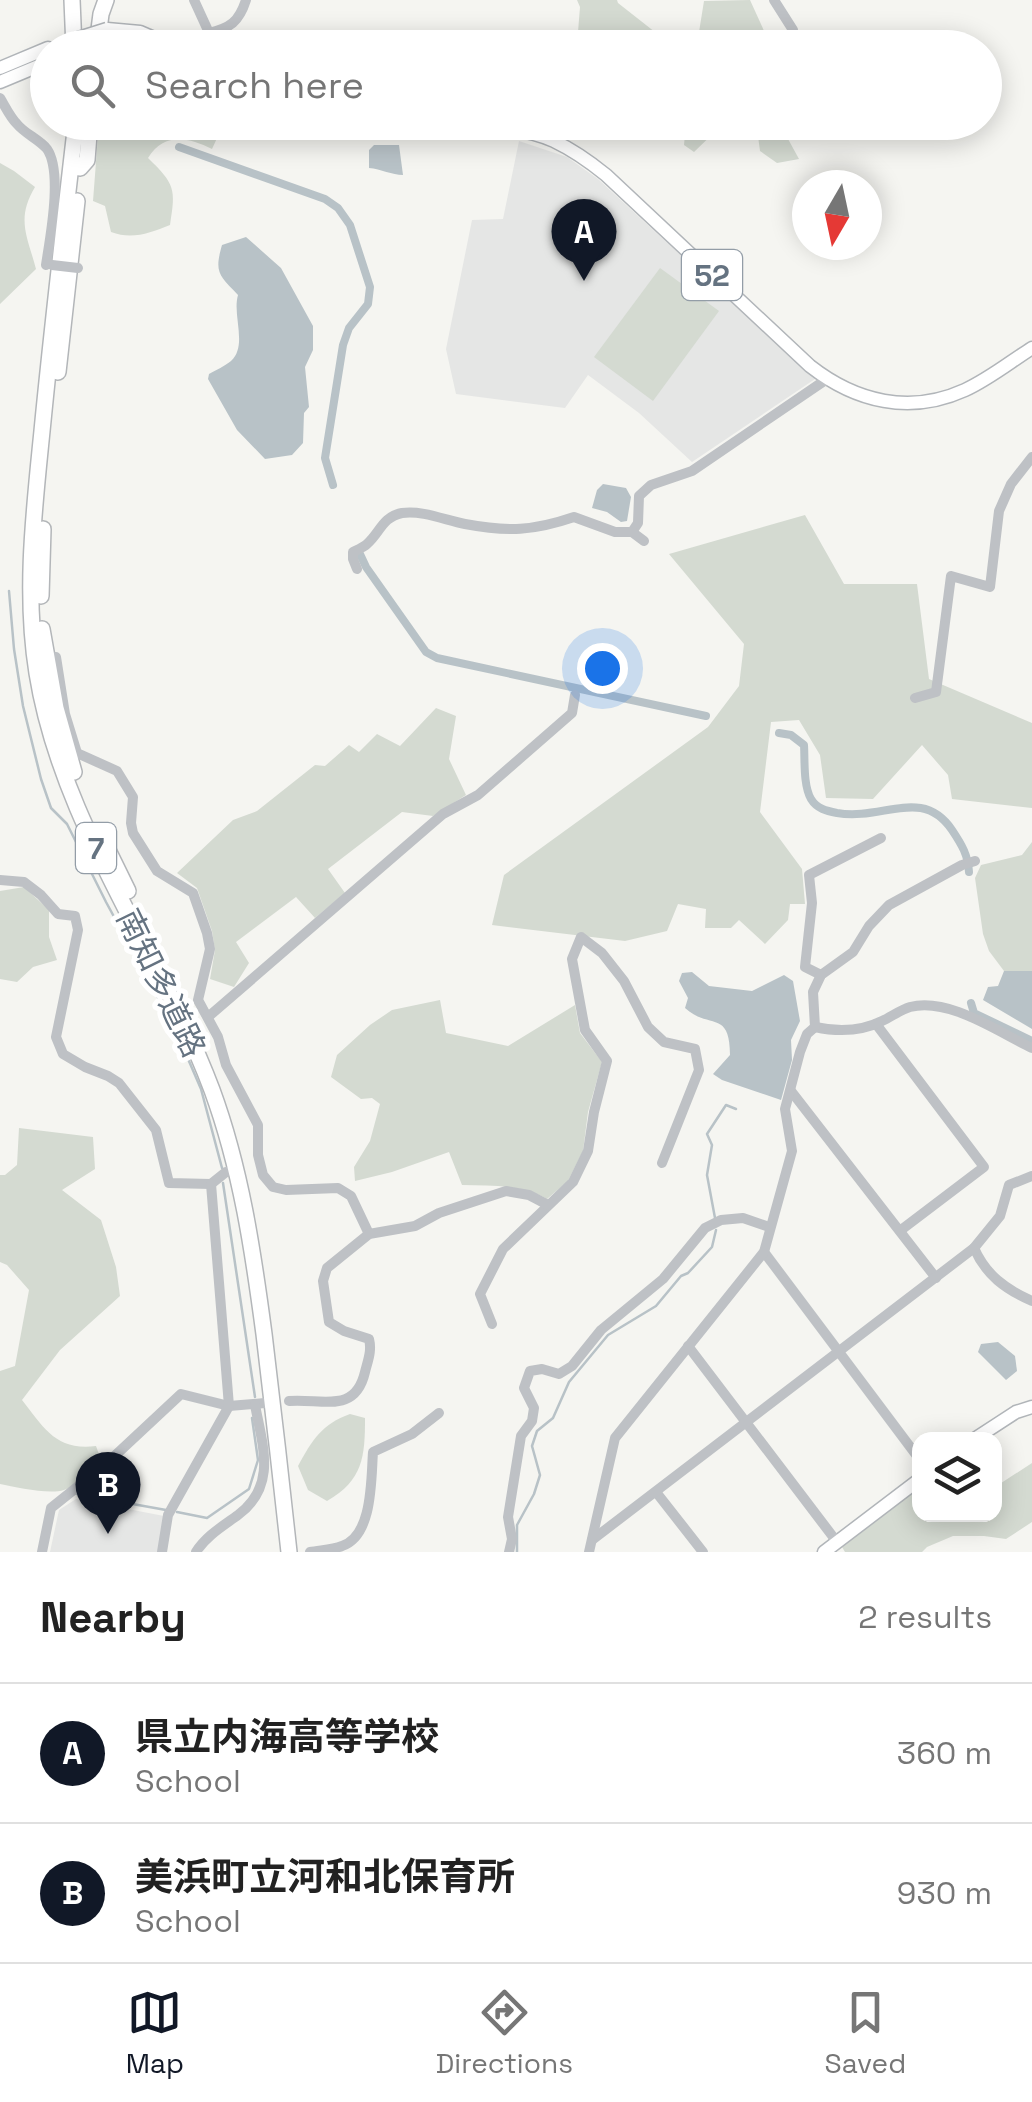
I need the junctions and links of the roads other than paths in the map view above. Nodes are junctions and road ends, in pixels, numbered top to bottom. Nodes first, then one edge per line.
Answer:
1 (72, 0) edge
2 (82, 0) edge
3 (92, 0) edge
4 (106, 0) edge
5 (194, 0) edge
6 (246, 0) edge
7 (774, 0) edge
8 (84, 30) edge
9 (87, 30) edge
10 (90, 30) edge
11 (95, 30) edge
12 (208, 30) edge
13 (221, 30) edge
14 (793, 30) dead end
15 (30, 56) edge
16 (0, 68) edge
17 (30, 70) edge
18 (0, 82) edge
19 (0, 98) edge
20 (30, 135) edge
21 (35, 140) edge
22 (74, 140) edge
23 (87, 140) edge
24 (552, 140) edge
25 (78, 268) dead end
26 (1031, 351) edge
27 (827, 379) junction
28 (1032, 457) edge
29 (632, 532) junction
30 (644, 541) dead end
31 (356, 569) dead end
32 (56, 656) dead end
33 (575, 695) dead end
34 (915, 698) dead end
35 (881, 838) dead end
36 (975, 860) dead end
37 (0, 880) edge
38 (821, 975) junction
39 (208, 1017) junction
40 (876, 1024) junction
41 (814, 1026) junction
42 (1032, 1048) edge
43 (791, 1091) junction
44 (662, 1163) dead end
45 (226, 1172) dead end
46 (1032, 1176) edge
47 (212, 1184) junction
48 (548, 1205) junction
49 (769, 1226) junction
50 (901, 1230) junction
51 (369, 1234) junction
52 (974, 1248) junction
53 (764, 1252) junction
54 (936, 1278) junction
55 (1032, 1301) edge
56 (492, 1324) dead end
57 (688, 1346) junction
58 (838, 1350) junction
59 (289, 1401) dead end
60 (229, 1406) junction
61 (1032, 1406) edge
62 (439, 1413) dead end
63 (748, 1422) junction
64 (985, 1432) edge
65 (912, 1449) edge
66 (912, 1484) edge
67 (656, 1492) junction
68 (837, 1542) junction
69 (590, 1546) edge
70 (42, 1552) edge
71 (162, 1552) edge
72 (196, 1552) edge
73 (289, 1552) edge
74 (300, 1552) edge
75 (310, 1552) edge
76 (509, 1552) edge
77 (703, 1552) edge
78 (824, 1552) edge

1 - 8 highway
2 - 9 highway
3 - 10 highway
4 - 11 highway
5 - 12 street
6 - 13 street
7 - 14 street
15 - 16 main road
17 - 18 main road
19 - 20 street, bridge
21 - 25 street, bridge
22 - 73 highway, 南知多道路 / 7
23 - 74 highway, 南知多道路 / 7
24 - 27 main road, 52
26 - 27 main road, 52
27 - 29 street
28 - 34 street
29 - 30 street
29 - 31 street
32 - 39 street
33 - 39 street
35 - 38 street
36 - 38 street
37 - 47 street
38 - 41 street
39 - 51 street
40 - 41 street
40 - 42 street
40 - 50 street
41 - 43 street
43 - 49 street
43 - 50 street
44 - 48 street
45 - 47 street
46 - 52 street
47 - 60 street
48 - 51 street
48 - 56 street
49 - 53 street
49 - 76 street
50 - 54 street
51 - 59 street
52 - 54 street
52 - 55 street
53 - 57 street
53 - 58 street
54 - 58 street
57 - 63 street
57 - 69 street
58 - 63 street
58 - 65 street
60 - 70 street
60 - 71 street
60 - 72 street
61 - 64 main road
62 - 75 street
63 - 67 street
63 - 68 street
66 - 68 main road
67 - 69 street
67 - 77 street
68 - 78 main road

